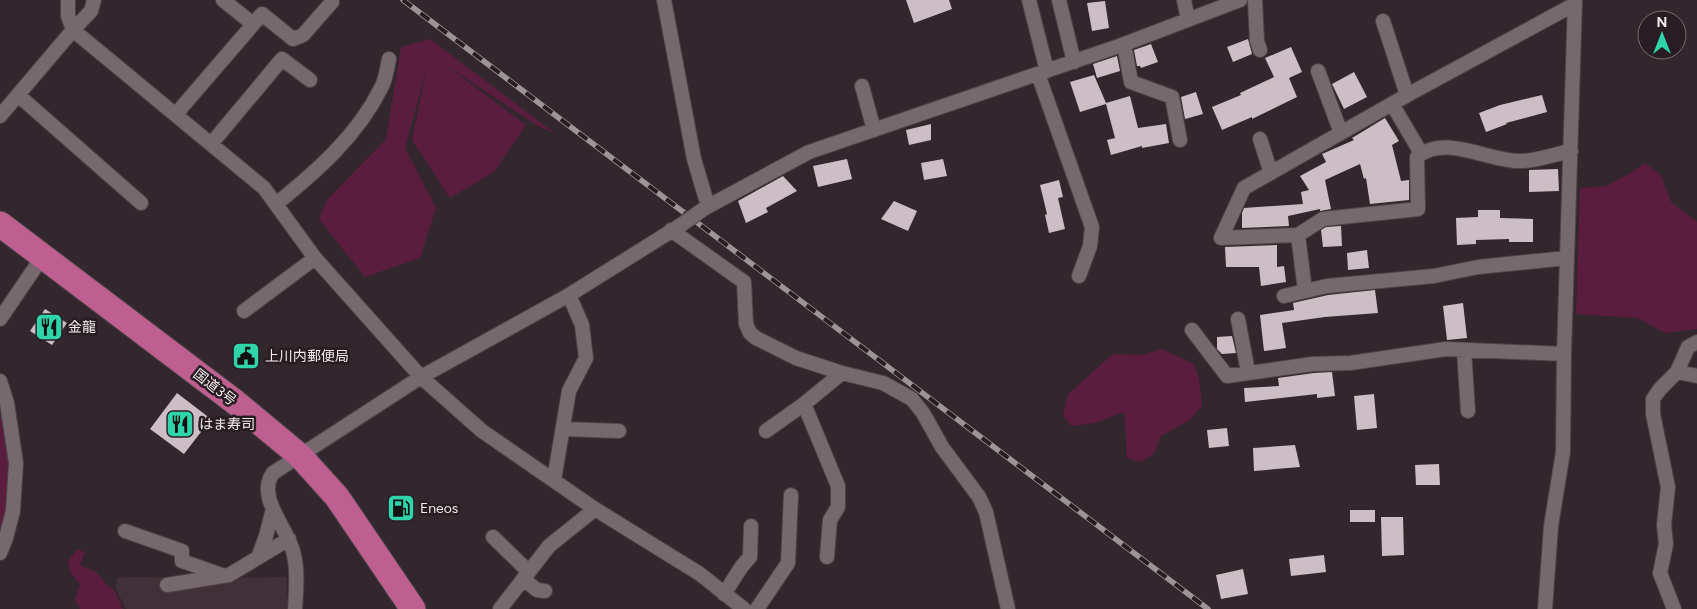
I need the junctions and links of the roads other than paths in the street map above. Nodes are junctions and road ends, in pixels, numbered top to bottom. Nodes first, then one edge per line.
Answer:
1 (68, 0) edge
2 (94, 0) edge
3 (223, 0) edge
4 (664, 0) edge
5 (1028, 0) edge
6 (1059, 0) edge
7 (1184, 0) edge
8 (1240, 0) edge
9 (1255, 0) edge
10 (332, 2) dead end
11 (1575, 2) edge
12 (1188, 20) junction
13 (1383, 21) dead end
14 (253, 24) junction
15 (73, 30) junction
16 (1124, 44) junction
17 (1260, 50) dead end
18 (389, 59) dead end
19 (1074, 62) junction
20 (1318, 70) dead end
21 (1043, 72) junction
22 (310, 80) dead end
23 (862, 86) dead end
24 (1182, 90) dead end
25 (18, 95) junction
26 (1165, 95) junction
27 (1407, 95) junction
28 (1392, 104) junction
29 (176, 114) junction
30 (0, 116) edge
31 (874, 130) junction
32 (1341, 133) junction
33 (1260, 139) dead end
34 (1180, 140) dead end
35 (211, 144) junction
36 (1571, 151) junction
37 (1421, 153) junction
38 (1271, 173) junction
39 (141, 203) dead end
40 (276, 204) junction
41 (707, 207) junction
42 (0, 224) edge
43 (676, 227) junction
44 (1298, 235) junction
45 (43, 256) junction
46 (315, 258) junction
47 (1567, 258) junction
48 (1079, 276) dead end
49 (1305, 291) junction
50 (569, 295) junction
51 (1284, 296) dead end
52 (244, 311) dead end
53 (0, 319) edge
54 (1238, 319) dead end
55 (1192, 330) dead end
56 (1697, 342) edge
57 (1464, 350) junction
58 (1564, 354) junction
59 (1248, 372) junction
60 (1677, 372) junction
61 (842, 373) junction
62 (1697, 376) edge
63 (421, 377) junction
64 (0, 381) edge
65 (804, 404) junction
66 (1468, 411) dead end
67 (563, 429) junction
68 (619, 431) dead end
69 (766, 431) dead end
70 (300, 456) junction
71 (554, 480) junction
72 (791, 495) dead end
73 (272, 509) junction
74 (595, 509) junction
75 (751, 526) dead end
76 (125, 531) dead end
77 (492, 537) dead end
78 (289, 539) junction
79 (0, 553) edge
80 (827, 556) dead end
81 (258, 558) junction
82 (526, 575) junction
83 (225, 576) junction
84 (167, 585) dead end
85 (545, 591) dead end
86 (724, 594) junction
87 (295, 609) edge
88 (413, 609) edge
89 (500, 609) edge
90 (744, 609) edge
91 (757, 609) edge
92 (1008, 609) edge
93 (1544, 609) edge
94 (1674, 609) edge

1 - 15 street
2 - 15 street
3 - 14 street
4 - 41 street
5 - 21 street
6 - 19 street
7 - 12 street
8 - 12 street
9 - 17 street
10 - 14 street
11 - 27 street
11 - 36 street
12 - 16 street
13 - 27 street
14 - 29 street
15 - 25 street
15 - 29 street
16 - 19 street
16 - 26 street
18 - 40 street
19 - 21 street
20 - 32 street
21 - 31 street
21 - 48 street
22 - 35 street
23 - 31 street
24 - 26 street
25 - 30 street
25 - 39 street
26 - 34 street
27 - 28 street
28 - 32 street
28 - 37 street
29 - 35 street
31 - 41 street
32 - 38 street
33 - 38 street
35 - 40 street
36 - 37 street
36 - 47 street
37 - 44 street
38 - 44 street
40 - 46 street
41 - 43 street, bridge
42 - 45 highway, 国道3号
43 - 50 street
43 - 61 street
44 - 49 street
45 - 53 street
45 - 70 highway, 国道3号
46 - 52 street
46 - 63 street
47 - 49 street
47 - 58 street
49 - 51 street
50 - 63 street
50 - 67 street
54 - 59 street
55 - 59 street
56 - 60 street
57 - 58 street
57 - 59 street
57 - 66 street
58 - 93 street
60 - 62 street
60 - 94 street
61 - 65 street
61 - 92 street
63 - 70 street
63 - 71 street
64 - 79 street
65 - 69 street
65 - 80 street
67 - 68 street
67 - 71 street
70 - 73 street
70 - 88 highway, 国道3号
71 - 74 street
72 - 91 street
73 - 78 street
73 - 81 street
74 - 82 street
74 - 86 street
75 - 86 street
76 - 83 street
77 - 82 street
78 - 81 street
78 - 87 street
81 - 83 street
82 - 85 street
82 - 89 street
83 - 84 street
86 - 90 street

